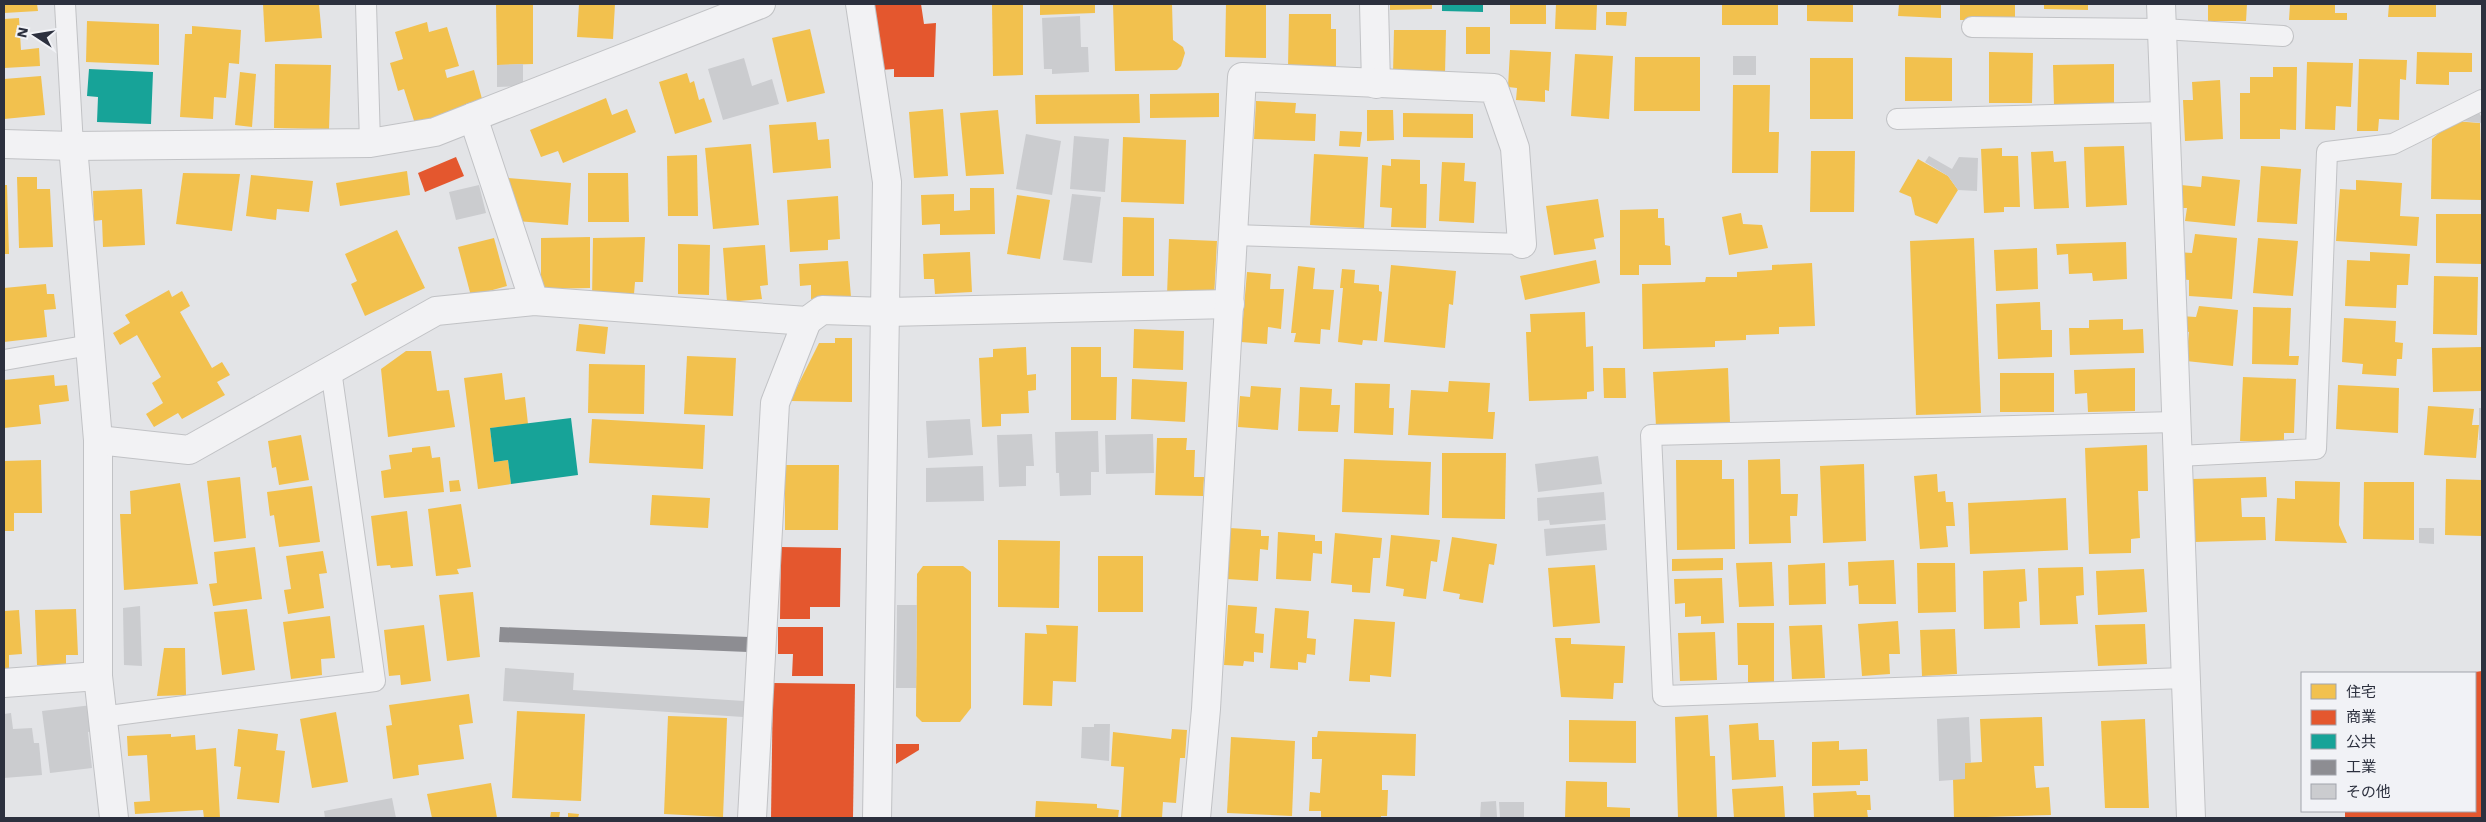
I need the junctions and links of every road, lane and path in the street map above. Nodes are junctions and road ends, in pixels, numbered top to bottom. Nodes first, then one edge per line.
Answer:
1 (65, 4) edge
2 (366, 4) edge
3 (761, 4) edge
4 (860, 4) edge
5 (1374, 4) edge
6 (2162, 16) edge
7 (1972, 27) dead end
8 (2282, 36) dead end
9 (1376, 84) junction
10 (2482, 100) edge
11 (2165, 112) junction
12 (473, 117) junction
13 (1897, 119) dead end
14 (370, 143) junction
15 (4, 144) edge
16 (73, 146) junction
17 (1233, 235) junction
18 (1522, 244) joint
19 (534, 301) junction
20 (1230, 304) junction
21 (887, 312) junction
22 (807, 321) junction
23 (90, 344) junction
24 (4, 360) edge
25 (331, 370) junction
26 (2176, 422) junction
27 (98, 440) junction
28 (2178, 456) junction
29 (98, 676) junction
30 (2186, 678) junction
31 (4, 683) edge
32 (101, 718) junction
33 (114, 818) edge
34 (752, 818) edge
35 (878, 818) edge
36 (1196, 818) edge
37 (2191, 818) edge

1 - 16 lane
2 - 14 lane
3 - 12 street
4 - 21 street
5 - 9 street
6 - 7 lane
6 - 8 lane
6 - 11 street
9 - 17 street
9 - 18 street
10 - 28 lane
11 - 13 lane
11 - 26 street
12 - 14 street
12 - 19 street
14 - 16 street
15 - 16 street
16 - 23 street
17 - 18 lane
17 - 20 street
19 - 22 street
19 - 25 street
20 - 21 street
20 - 36 street
21 - 22 street
21 - 35 street
22 - 34 street
23 - 24 lane
23 - 27 street
25 - 27 street
25 - 32 lane
26 - 28 street
26 - 30 lane
27 - 29 street
28 - 30 street
29 - 31 street
29 - 32 street
30 - 37 street
32 - 33 street

